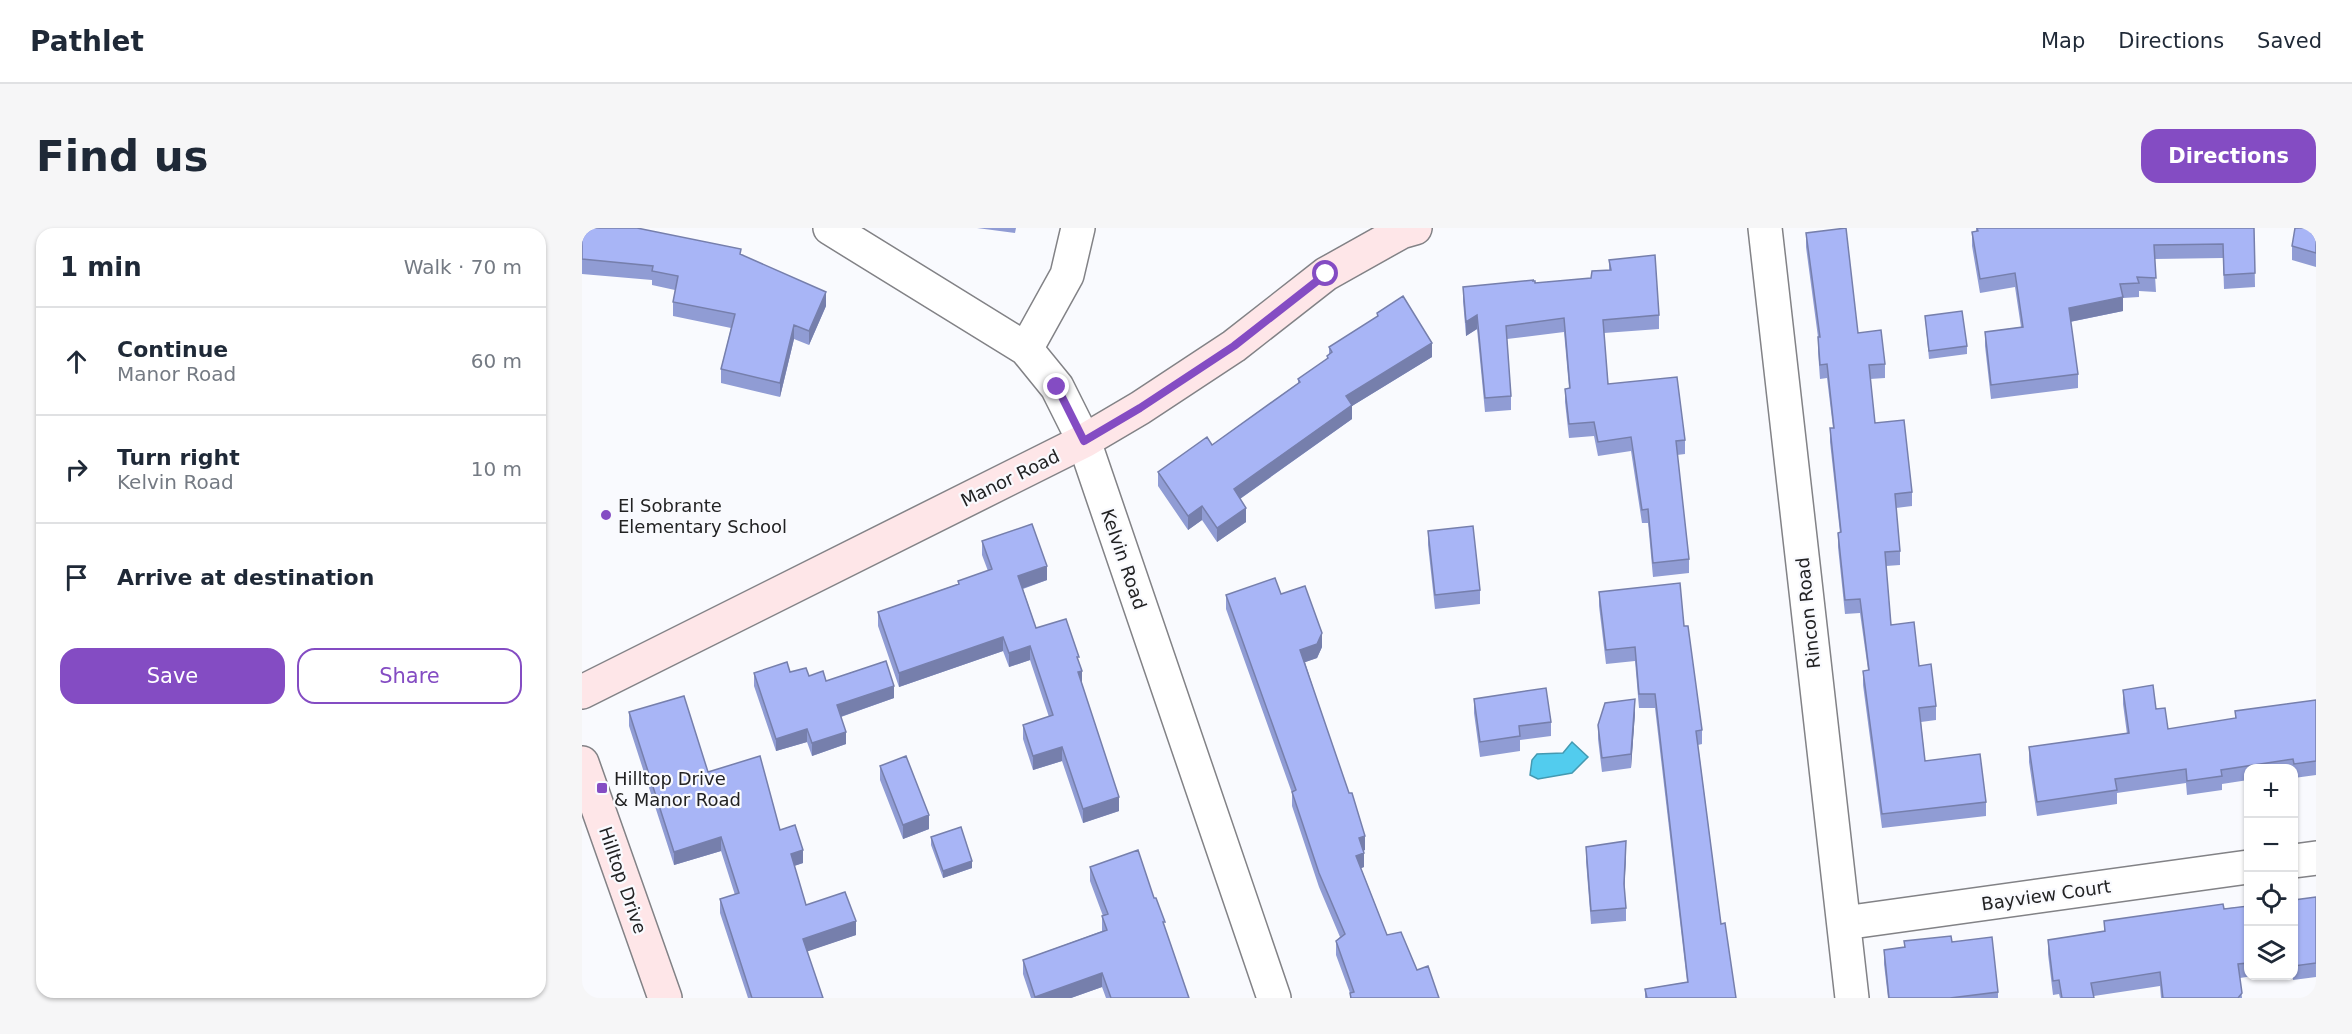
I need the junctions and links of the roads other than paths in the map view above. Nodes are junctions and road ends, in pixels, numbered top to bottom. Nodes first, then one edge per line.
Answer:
1 (830, 228) edge
2 (1078, 228) edge
3 (1415, 228) edge
4 (1765, 228) edge
5 (1026, 350) junction
6 (1084, 441) junction
7 (582, 692) edge
8 (582, 763) edge
9 (2316, 858) edge
10 (2298, 860) edge
11 (2244, 868) edge
12 (1844, 922) junction
13 (665, 998) edge
14 (1274, 998) edge
15 (1852, 998) edge

1 - 5 street, Kelvin Road
2 - 5 street
3 - 6 street, Manor Road
4 - 12 street, Rincon Road
5 - 6 street, Kelvin Road
6 - 7 street, Manor Road
6 - 14 street, Kelvin Road
8 - 13 street, Hilltop Drive
9 - 10 street
11 - 12 street, Bayview Court
12 - 15 street, Rincon Road

